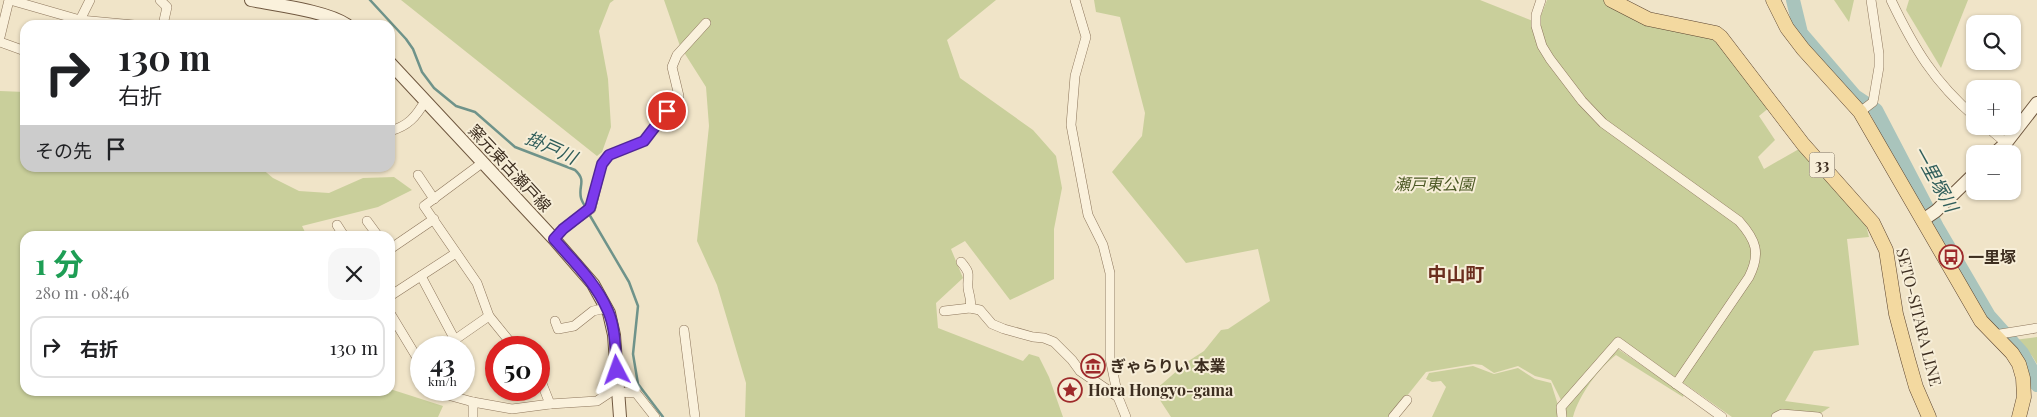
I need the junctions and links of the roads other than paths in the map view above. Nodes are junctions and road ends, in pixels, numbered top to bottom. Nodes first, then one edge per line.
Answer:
1 (10, 0) edge
2 (90, 0) edge
3 (160, 0) edge
4 (251, 0) edge
5 (1075, 0) edge
6 (1541, 0) edge
7 (1612, 0) edge
8 (1773, 0) edge
9 (1871, 0) edge
10 (1891, 0) edge
11 (71, 20) edge
12 (81, 20) edge
13 (164, 20) edge
14 (338, 20) edge
15 (706, 23) dead end
16 (0, 37) edge
17 (0, 42) edge
18 (20, 49) edge
19 (395, 68) edge
20 (425, 101) junction
21 (2037, 103) edge
22 (1966, 109) edge
23 (1862, 111) junction
24 (395, 130) edge
25 (1997, 135) edge
26 (2006, 143) joint
27 (482, 163) junction
28 (418, 175) dead end
29 (1966, 182) edge
30 (434, 199) junction
31 (434, 219) junction
32 (1923, 220) junction
33 (367, 221) dead end
34 (337, 225) dead end
35 (341, 231) edge
36 (374, 231) edge
37 (554, 239) junction
38 (395, 246) edge
39 (456, 253) junction
40 (961, 262) dead end
41 (421, 276) junction
42 (395, 293) edge
43 (606, 308) junction
44 (970, 308) junction
45 (944, 311) dead end
46 (490, 316) junction
47 (395, 321) edge
48 (555, 321) dead end
49 (2037, 328) edge
50 (684, 330) dead end
51 (1999, 334) junction
52 (453, 336) edge
53 (461, 336) edge
54 (506, 336) edge
55 (410, 347) edge
56 (1676, 384) junction
57 (618, 390) junction
58 (1118, 397) junction
59 (1407, 400) dead end
60 (469, 401) edge
61 (549, 401) edge
62 (473, 402) junction
63 (550, 404) junction
64 (473, 417) edge
65 (620, 417) edge
66 (655, 417) edge
67 (695, 417) edge
68 (1126, 417) edge
69 (1393, 417) edge
70 (1562, 417) edge
71 (1722, 417) edge
72 (1776, 417) edge
73 (1818, 417) edge
74 (1929, 417) edge
75 (2019, 417) edge

1 - 11 street
1 - 16 street
2 - 12 street
3 - 13 street
4 - 14 main road
5 - 58 street
6 - 56 street
7 - 74 main road, SETO-SITARA LINE / 33
8 - 23 main road, SETO-SITARA LINE
9 - 23 street
10 - 22 street
15 - 37 street
17 - 18 street
19 - 20 main road, 窯元東古瀬戸線
20 - 24 street
20 - 27 main road, 窯元東古瀬戸線
21 - 26 main road
23 - 32 main road, SETO-SITARA LINE
25 - 26 street
27 - 30 street
27 - 37 main road, 窯元東古瀬戸線
28 - 30 street
29 - 32 main road
30 - 31 street
31 - 38 street
31 - 39 street
32 - 51 main road, SETO-SITARA LINE
33 - 36 street
34 - 35 street
37 - 43 main road, 窯元東古瀬戸線
39 - 41 street
39 - 46 street
40 - 44 street
41 - 42 street
41 - 52 street
43 - 48 street
43 - 57 main road, 窯元東古瀬戸線
44 - 45 street
44 - 58 street
46 - 53 street
46 - 54 street
47 - 55 street
49 - 51 street
50 - 67 street
51 - 75 main road, SETO-SITARA LINE
56 - 70 street
56 - 71 street
57 - 63 street
57 - 65 main road, 窯元東古瀬戸線
57 - 66 street
58 - 68 street
59 - 69 street
60 - 62 street
61 - 63 street
62 - 63 street
62 - 64 street
72 - 73 street

